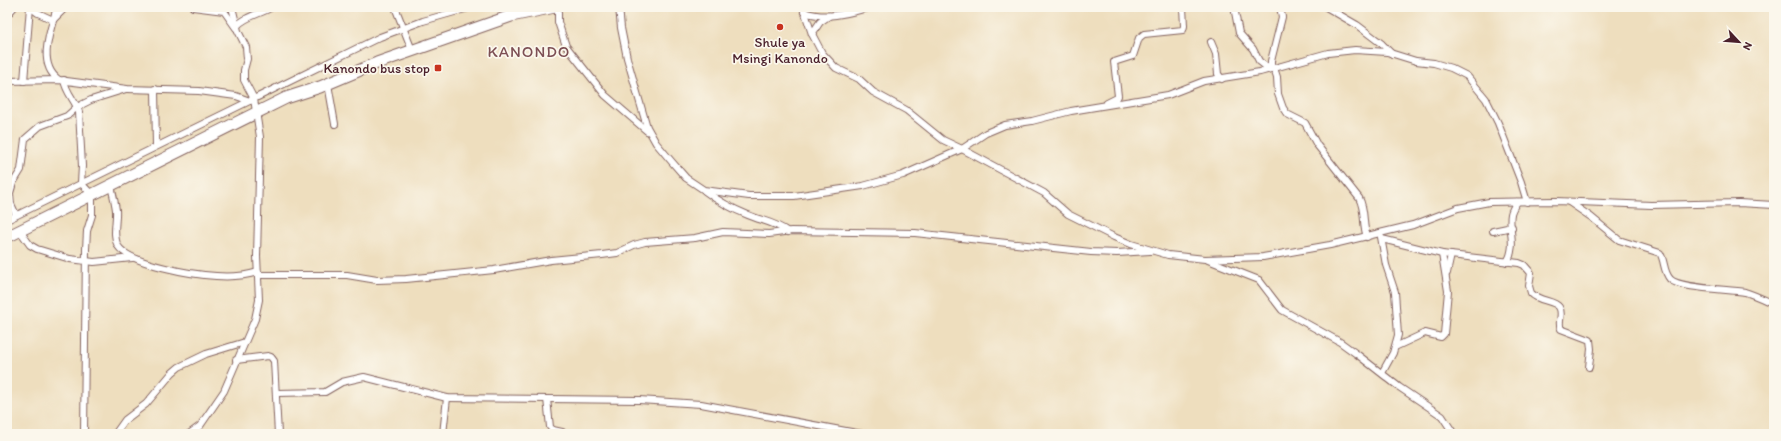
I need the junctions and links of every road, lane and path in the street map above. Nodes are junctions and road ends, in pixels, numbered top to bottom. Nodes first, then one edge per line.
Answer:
1 (14, 7) edge
2 (30, 7) edge
3 (57, 7) edge
4 (66, 7) edge
5 (193, 7) edge
6 (232, 7) edge
7 (272, 7) edge
8 (395, 7) edge
9 (472, 7) edge
10 (554, 7) edge
11 (558, 7) edge
12 (619, 7) edge
13 (871, 7) edge
14 (1183, 7) edge
15 (1234, 7) edge
16 (1280, 7) edge
17 (1326, 7) edge
18 (803, 10) edge
19 (830, 16) junction
20 (53, 20) junction
21 (404, 28) junction
22 (237, 29) junction
23 (812, 34) junction
24 (1211, 42) dead end
25 (412, 50) junction
26 (1392, 54) junction
27 (7, 58) edge
28 (1272, 68) junction
29 (1222, 79) junction
30 (61, 80) junction
31 (7, 81) edge
32 (24, 81) junction
33 (328, 84) junction
34 (127, 89) junction
35 (155, 89) junction
36 (252, 100) junction
37 (1104, 105) junction
38 (77, 107) junction
39 (255, 113) junction
40 (335, 124) dead end
41 (650, 134) junction
42 (156, 146) junction
43 (962, 149) junction
44 (81, 183) junction
45 (111, 186) junction
46 (704, 190) junction
47 (92, 195) junction
48 (1567, 201) junction
49 (1517, 202) junction
50 (1527, 202) junction
51 (1774, 206) edge
52 (16, 215) junction
53 (7, 220) edge
54 (1512, 227) junction
55 (1493, 230) dead end
56 (20, 231) junction
57 (788, 232) junction
58 (7, 237) edge
59 (1367, 237) junction
60 (1381, 237) junction
61 (1152, 251) junction
62 (1442, 254) junction
63 (1451, 255) junction
64 (132, 258) junction
65 (1205, 259) junction
66 (86, 261) junction
67 (1507, 262) junction
68 (259, 273) junction
69 (1446, 275) junction
70 (1774, 304) edge
71 (245, 342) junction
72 (1395, 347) junction
73 (236, 360) junction
74 (1589, 367) dead end
75 (1382, 373) junction
76 (277, 393) junction
77 (447, 398) junction
78 (547, 399) junction
79 (200, 426) junction
80 (562, 432) dead end
81 (84, 434) edge
82 (115, 434) edge
83 (189, 434) edge
84 (198, 434) edge
85 (278, 434) edge
86 (443, 434) edge
87 (862, 434) edge
88 (1454, 434) edge

1 - 27 street
2 - 20 street
2 - 32 street
3 - 20 street
4 - 20 street
5 - 22 street
6 - 22 street
7 - 22 street
8 - 21 street
9 - 21 street
10 - 25 highway
11 - 41 street
12 - 41 street
13 - 19 street
14 - 37 street
15 - 28 street
16 - 28 street
17 - 26 street
18 - 19 street
18 - 23 street
19 - 23 street
20 - 30 street
21 - 25 street
21 - 36 street
22 - 36 street
23 - 43 street
24 - 29 street
25 - 33 highway
26 - 28 street
26 - 50 street
28 - 29 street
28 - 59 street
29 - 37 street
30 - 32 street
30 - 34 street
30 - 38 street
31 - 32 street
33 - 39 highway
33 - 40 street
34 - 35 street
34 - 38 street
35 - 36 street
35 - 42 street
36 - 39 street
36 - 42 street
37 - 43 street
38 - 44 street
38 - 52 street
39 - 45 highway
39 - 68 street
41 - 46 street
42 - 44 street
43 - 46 street
43 - 61 street
44 - 47 street
44 - 52 street
45 - 47 highway
45 - 64 street
46 - 57 street
47 - 56 highway
47 - 66 street
48 - 50 street
48 - 51 street
48 - 70 street
49 - 50 street
49 - 54 street
49 - 60 street
52 - 53 street
54 - 55 street
54 - 67 street
56 - 58 highway
56 - 66 street
57 - 61 street
57 - 68 street
59 - 60 street
59 - 65 street
60 - 62 street
60 - 72 street
61 - 65 street
62 - 63 street
62 - 69 street
63 - 67 street
63 - 69 street
64 - 66 street
64 - 68 street
65 - 75 street
66 - 81 street
67 - 74 street
68 - 71 street
69 - 72 street
71 - 73 street
71 - 82 street
72 - 75 street
73 - 76 street
73 - 79 street
75 - 88 street
76 - 77 street
76 - 85 street
77 - 78 street
77 - 86 street
78 - 80 street
78 - 87 street
79 - 83 street
79 - 84 street

